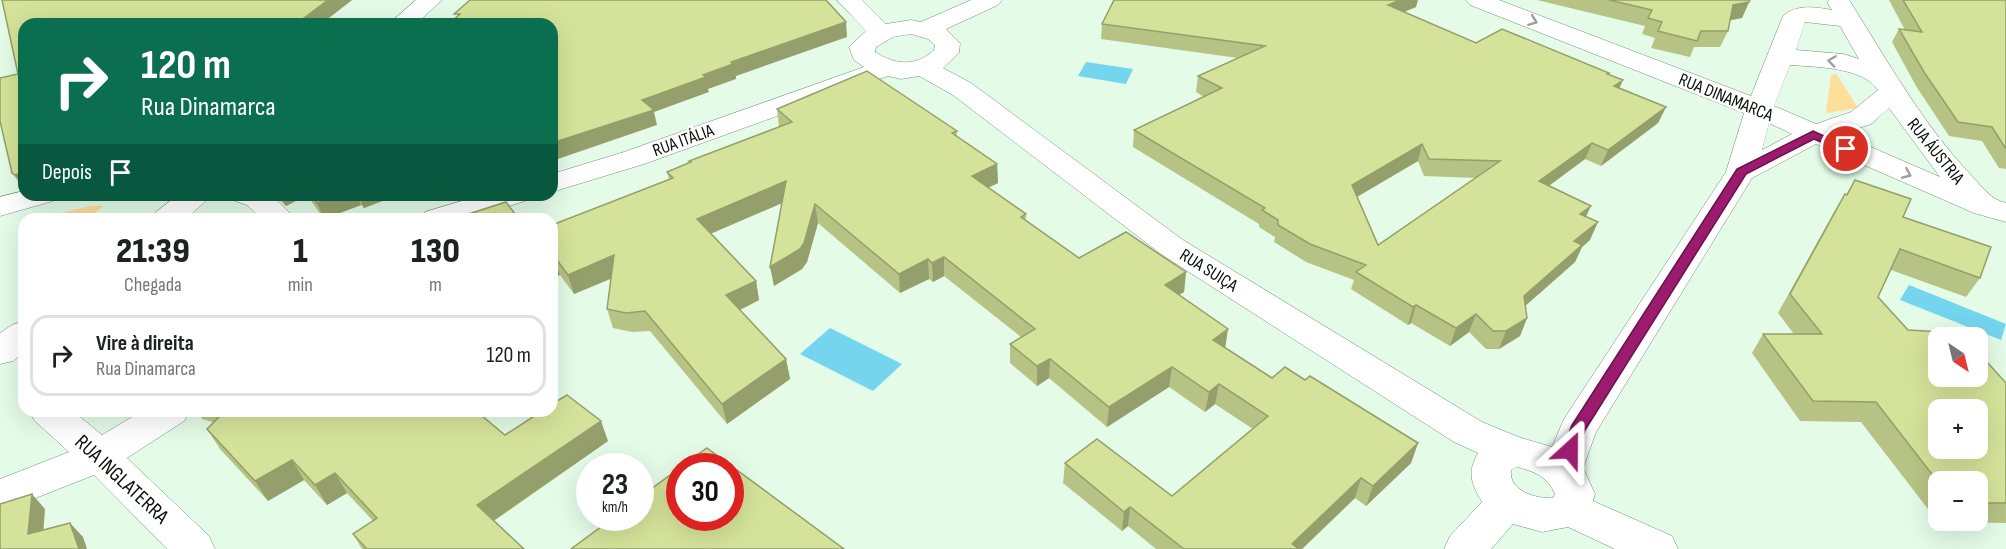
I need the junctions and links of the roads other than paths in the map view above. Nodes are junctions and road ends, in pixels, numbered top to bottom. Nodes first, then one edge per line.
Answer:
1 (430, 0) edge
2 (990, 0) edge
3 (1478, 0) edge
4 (856, 7) edge
5 (1844, 10) edge
6 (409, 18) edge
7 (888, 30) junction
8 (933, 31) junction
9 (1781, 56) junction
10 (931, 65) junction
11 (877, 66) junction
12 (1681, 79) junction
13 (1886, 84) junction
14 (1759, 109) junction
15 (1813, 135) junction
16 (1776, 154) junction
17 (1863, 156) junction
18 (1745, 159) junction
19 (558, 181) edge
20 (21, 201) edge
21 (190, 201) edge
22 (260, 201) edge
23 (494, 201) edge
24 (0, 207) edge
25 (174, 213) edge
26 (273, 213) edge
27 (455, 213) edge
28 (1999, 213) edge
29 (18, 338) edge
30 (0, 352) edge
31 (55, 417) edge
32 (162, 417) edge
33 (100, 456) junction
34 (1543, 474) junction
35 (0, 496) edge
36 (1508, 502) junction
37 (1643, 542) edge
38 (194, 549) edge
39 (1465, 549) edge

1 - 6 street
2 - 8 street
3 -> 12 street, RUA DINAMARCA
4 - 7 street
5 - 9 street, RUA ÁUSTRIA
5 - 13 street, RUA ÁUSTRIA
7 - 8 street
7 - 11 street
8 - 10 street
13 -> 9 street
9 - 14 street, RUA ÁUSTRIA
10 - 11 street, RUA ITÁLIA
10 - 34 street, RUA SUIÇA
11 - 19 street, RUA ITÁLIA
12 - 14 street, RUA DINAMARCA
12 - 18 street
13 - 15 street
13 - 28 street, RUA ÁUSTRIA
14 - 15 street, RUA DINAMARCA
14 - 18 street, RUA ÁUSTRIA
15 - 16 street
15 - 17 street, RUA DINAMARCA
16 - 17 street
16 - 18 street
17 -> 28 street, RUA DINAMARCA
18 - 34 street, RUA ÁUSTRIA
20 - 24 street
21 - 25 street
22 - 26 street
23 - 27 street
29 - 30 street
31 - 33 street, RUA INGLATERRA
32 - 33 street
33 - 35 street
33 - 38 street, RUA INGLATERRA
34 - 36 street
34 - 36 street
34 - 37 street, RUA SUIÇA
36 - 39 street

